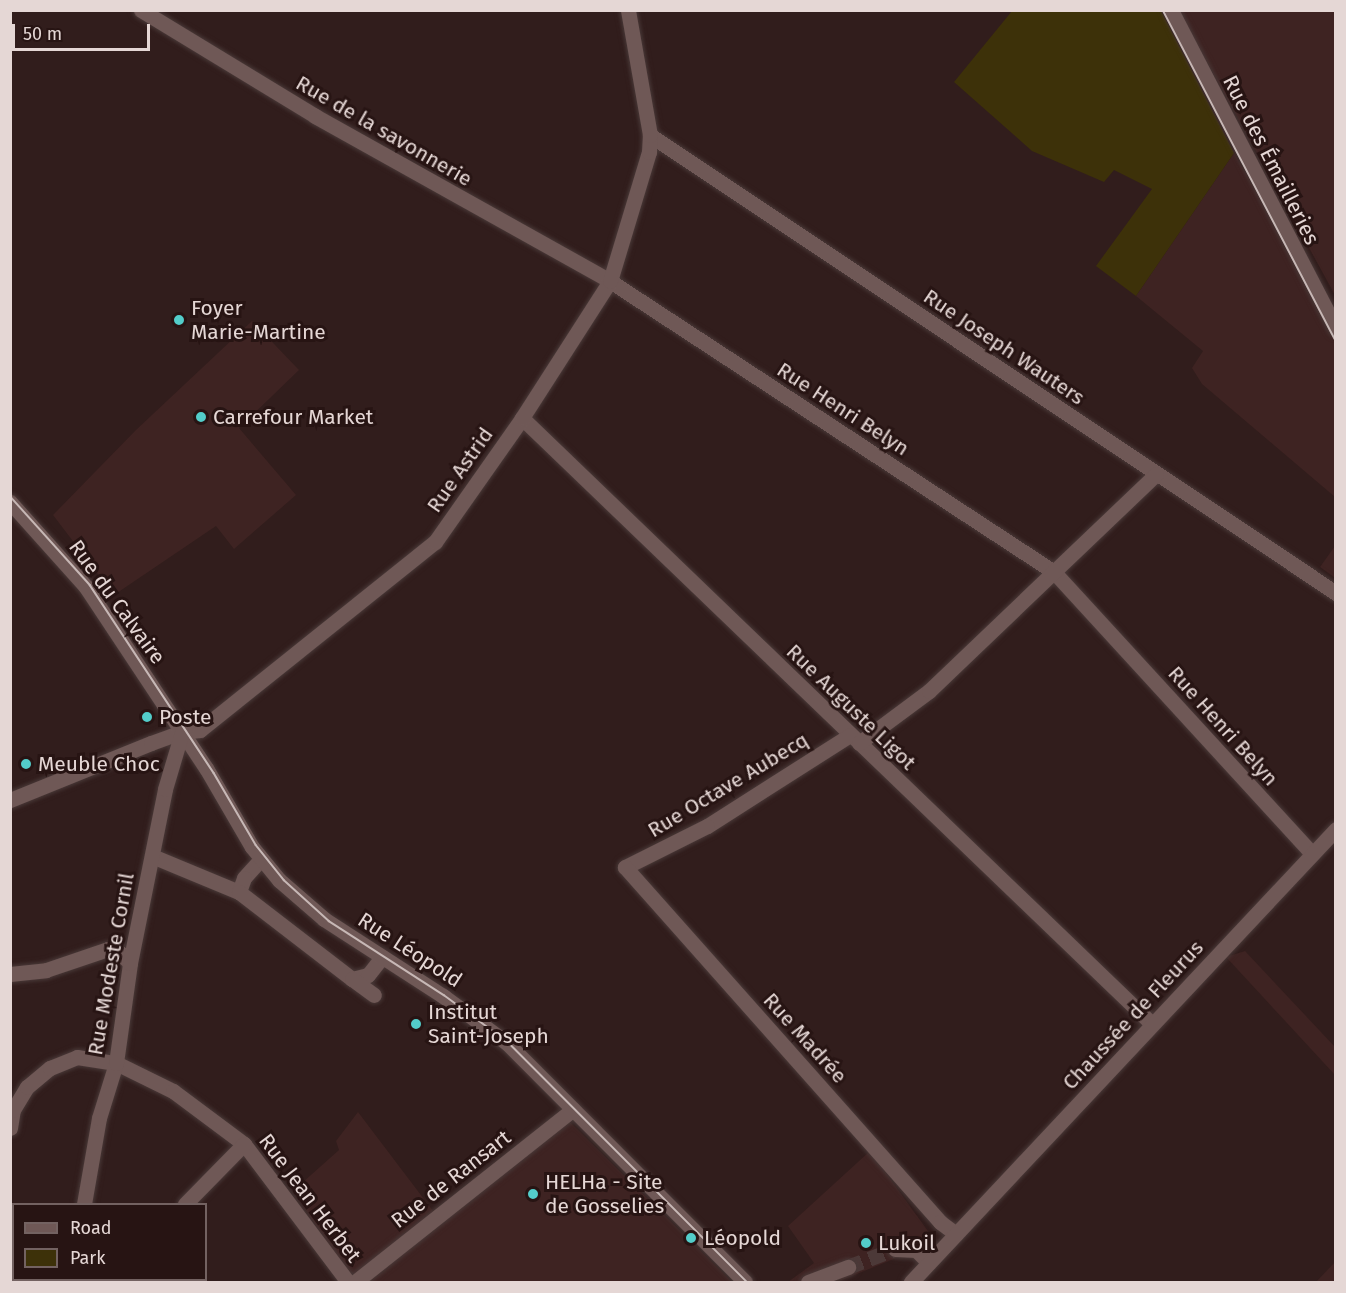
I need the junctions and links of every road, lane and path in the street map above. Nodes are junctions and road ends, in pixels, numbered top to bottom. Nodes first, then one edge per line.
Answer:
1 (141, 10) edge
2 (628, 10) edge
3 (1171, 10) edge
4 (650, 135) junction
5 (610, 281) junction
6 (1335, 328) edge
7 (522, 418) junction
8 (1156, 474) junction
9 (10, 502) edge
10 (1054, 572) junction
11 (1335, 593) edge
12 (182, 732) junction
13 (855, 739) junction
14 (10, 800) edge
15 (1335, 829) edge
16 (1312, 854) junction
17 (152, 856) junction
18 (261, 859) junction
19 (625, 867) joint
20 (239, 892) junction
21 (382, 957) junction
22 (130, 963) junction
23 (10, 974) edge
24 (352, 979) junction
25 (374, 995) dead end
26 (1152, 1024) junction
27 (116, 1063) junction
28 (573, 1109) junction
29 (10, 1128) edge
30 (244, 1144) junction
31 (84, 1203) edge
32 (186, 1203) edge
33 (958, 1232) junction
34 (895, 1249) tunnel mouth
35 (929, 1263) junction
36 (848, 1267) tunnel mouth
37 (348, 1282) edge
38 (355, 1282) edge
39 (745, 1282) edge
40 (808, 1282) edge
41 (910, 1282) edge

1 - 5 street, Rue de la savonnerie
2 - 4 street
3 - 6 street, Rue des Émailleries
4 - 5 street, Rue Astrid
4 - 8 street, Rue Joseph Wauters
5 - 7 street, Rue Astrid
5 - 10 street, Rue Henri Belyn
7 - 12 street, Rue Astrid
7 - 13 street, Rue Auguste Ligot
8 - 10 street
8 - 11 street, Rue Joseph Wauters
9 - 12 street, Rue du Calvaire
10 - 13 street
10 - 16 street, Rue Henri Belyn
12 - 14 street, Rue Astrid
12 - 17 street, Rue Modeste Cornil
12 - 18 street, Rue Léopold
13 - 19 street, Rue Octave Aubecq
13 - 26 street, Rue Auguste Ligot
15 - 16 street, Chaussée de Fleurus
16 - 26 street, Chaussée de Fleurus
17 - 20 street
17 - 22 street, Rue Modeste Cornil
18 - 20 street
18 - 21 street, Rue Léopold
19 - 33 street, Rue Madrée
20 - 24 street
21 - 24 street
21 - 28 street, Rue Léopold
22 - 23 street
22 - 27 street, Rue Modeste Cornil
24 - 25 street
26 - 33 street, Chaussée de Fleurus
27 - 29 street, Rue Jean Herbet
27 - 30 street, Rue Jean Herbet
27 - 31 street, Rue Modeste Cornil
28 - 38 street, Rue de Ransart
28 - 39 street, Rue Léopold
30 - 32 street
30 - 37 street, Rue Jean Herbet
33 - 35 street, Chaussée de Fleurus
34 - 35 street
35 - 41 street, Chaussée de Fleurus
36 - 40 street

